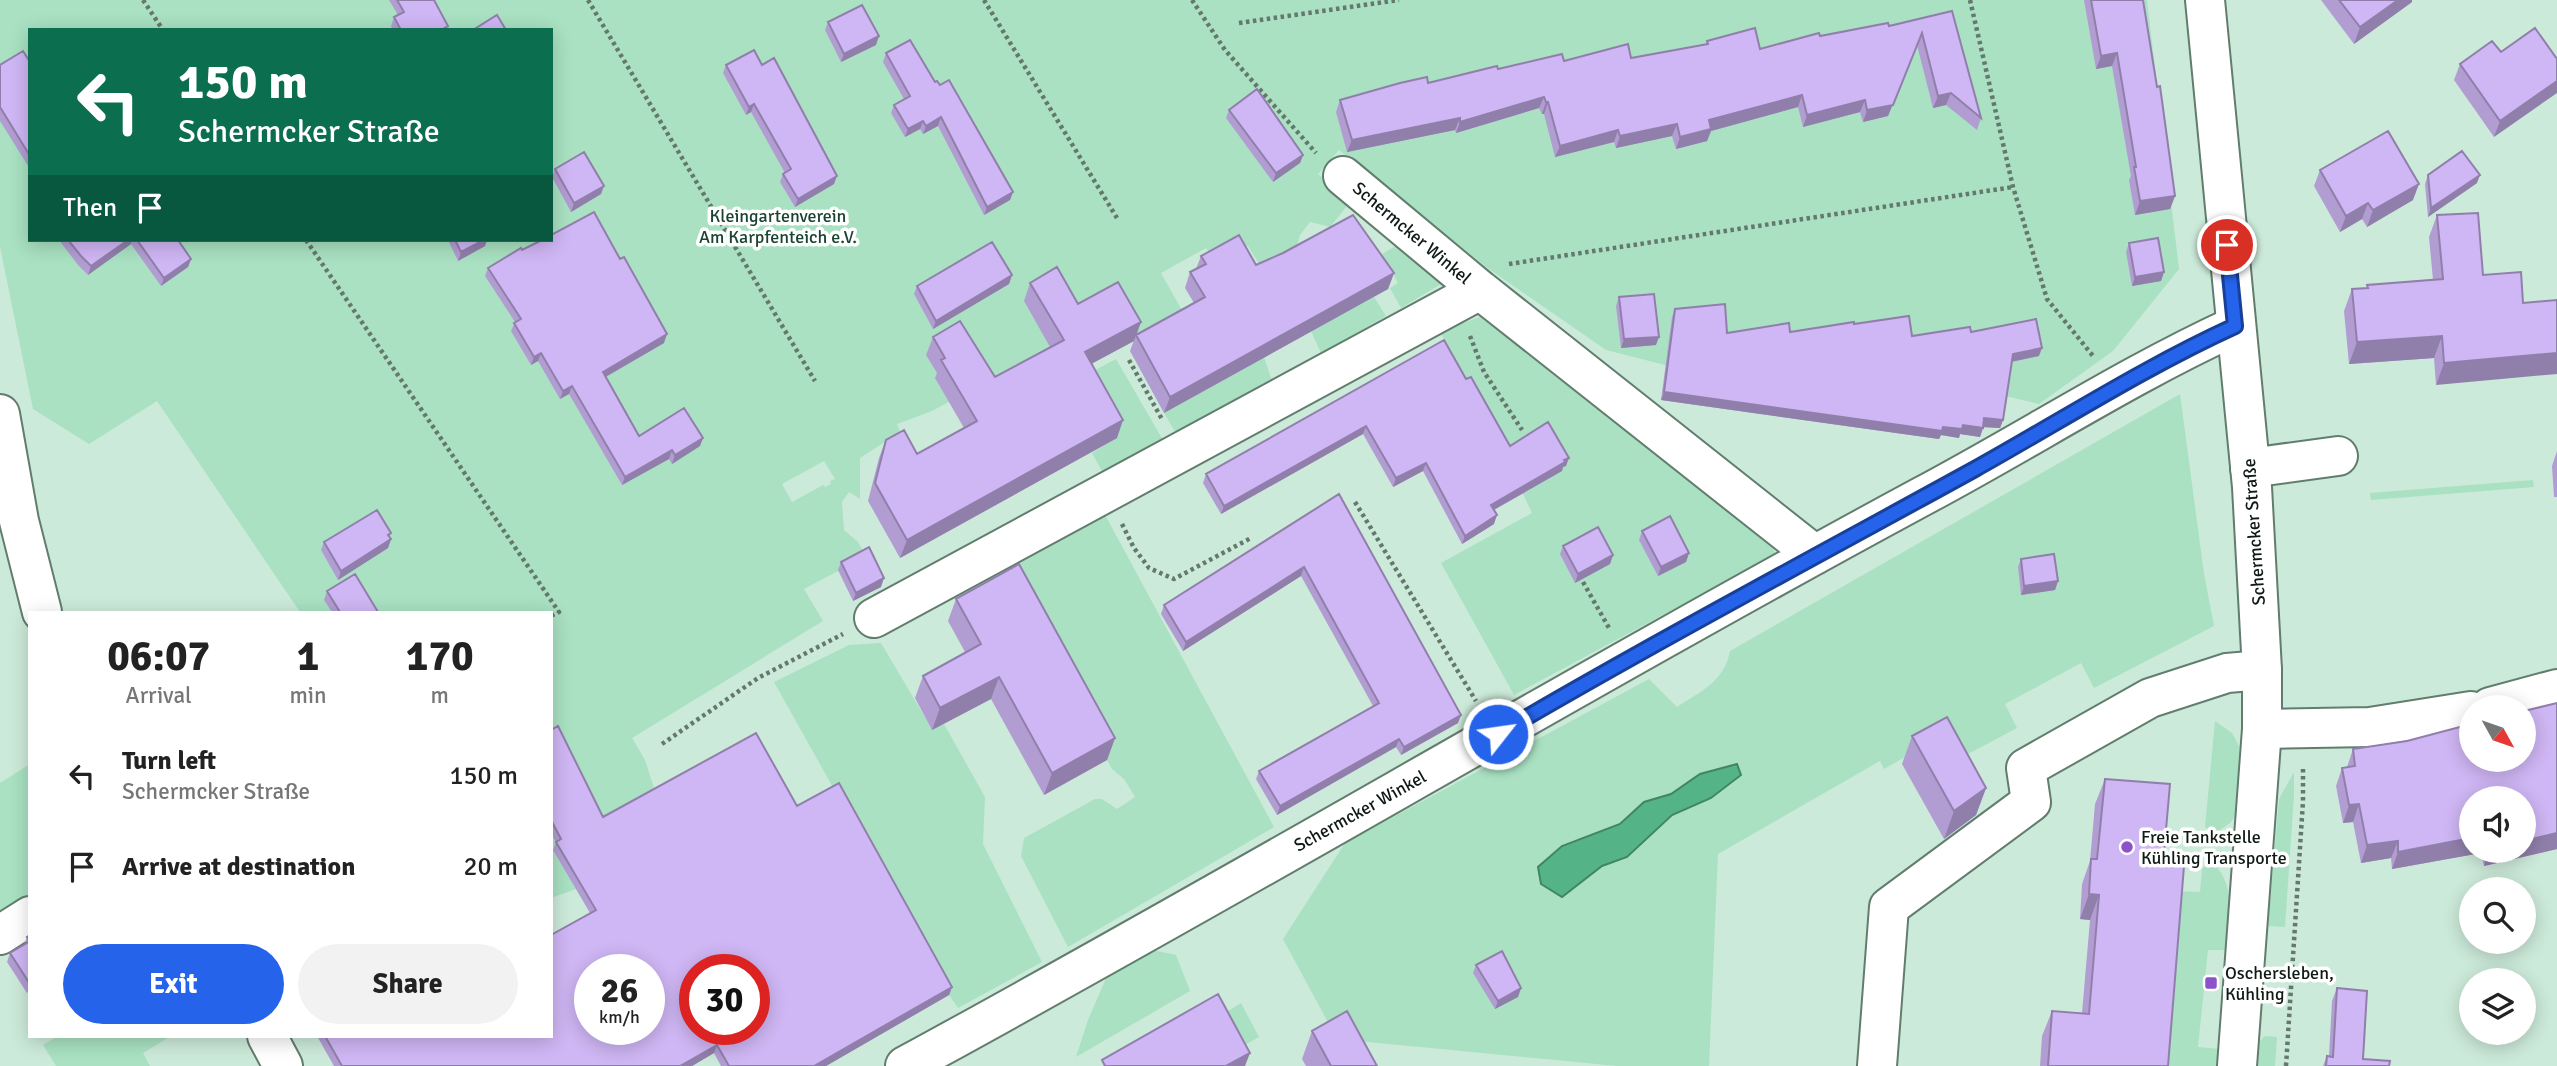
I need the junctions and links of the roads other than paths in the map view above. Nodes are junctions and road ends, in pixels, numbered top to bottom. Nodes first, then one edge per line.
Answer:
1 (2204, 0) edge
2 (1343, 176) road end
3 (1480, 286) junction
4 (2235, 326) junction
5 (0, 414) edge
6 (2338, 456) dead end
7 (2250, 468) junction
8 (1815, 555) junction
9 (43, 611) edge
10 (874, 618) road end
11 (2262, 670) junction
12 (2557, 689) edge
13 (2535, 695) edge
14 (2459, 713) edge
15 (2262, 729) junction
16 (28, 917) edge
17 (0, 935) edge
18 (268, 1038) edge
19 (283, 1066) edge
20 (905, 1066) edge
21 (1877, 1066) edge
22 (2237, 1066) edge

1 - 4 street, Schermcker Straße
2 - 3 street, Schermcker Winkel
3 - 8 street, Schermcker Winkel
3 - 10 street, Schermcker Winkel
4 - 7 street, Schermcker Straße
4 - 8 street, Schermcker Winkel
5 - 9 street
6 - 7 street
7 - 11 street, Schermcker Straße
8 - 20 street, Schermcker Winkel
11 - 15 street, Schermcker Straße
11 - 21 street
12 - 13 street
14 - 15 street
15 - 22 street, Schermcker Straße
16 - 17 street
18 - 19 street

